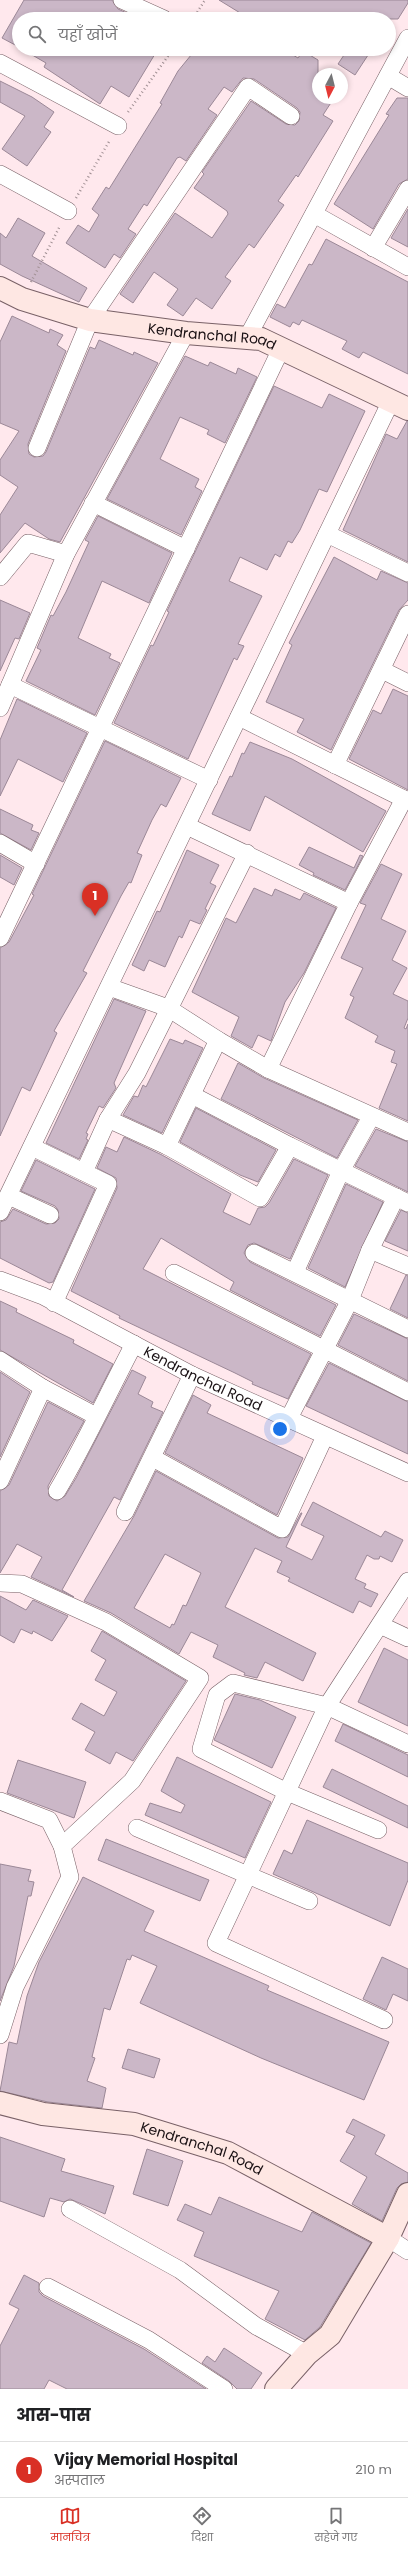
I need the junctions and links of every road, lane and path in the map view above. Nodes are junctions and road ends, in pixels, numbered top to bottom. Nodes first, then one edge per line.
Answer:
1 (122, 0) edge
2 (205, 0) edge
3 (149, 12) edge
4 (197, 12) edge
5 (408, 38) edge
6 (168, 56) edge
7 (0, 63) edge
8 (388, 76) junction
9 (408, 88) edge
10 (291, 116) dead end
11 (118, 126) junction
12 (0, 174) edge
13 (408, 188) edge
14 (68, 211) junction
15 (314, 214) junction
16 (372, 248) junction
17 (408, 267) edge
18 (7, 295) edge
19 (90, 320) junction
20 (186, 332) junction
21 (247, 338) junction
22 (282, 349) junction
23 (399, 405) edge
24 (37, 448) dead end
25 (93, 503) junction
26 (327, 534) junction
27 (186, 549) junction
28 (66, 554) junction
29 (408, 573) edge
30 (0, 577) edge
31 (408, 614) edge
32 (382, 670) junction
33 (408, 683) edge
34 (4, 697) edge
35 (239, 717) junction
36 (101, 729) junction
37 (335, 765) junction
38 (208, 780) junction
39 (406, 800) edge
40 (187, 826) junction
41 (0, 843) edge
42 (246, 854) junction
43 (36, 864) junction
44 (349, 903) junction
45 (0, 938) edge
46 (109, 987) junction
47 (168, 1008) junction
48 (218, 1040) junction
49 (268, 1069) junction
50 (192, 1095) junction
51 (371, 1117) junction
52 (108, 1119) junction
53 (408, 1132) edge
54 (168, 1146) junction
55 (290, 1146) junction
56 (32, 1148) junction
57 (341, 1171) junction
58 (84, 1172) junction
59 (9, 1196) junction
60 (402, 1200) edge
61 (0, 1212) edge
62 (50, 1215) dead end
63 (370, 1250) junction
64 (254, 1253) dead end
65 (408, 1266) edge
66 (295, 1272) junction
67 (174, 1273) dead end
68 (0, 1280) edge
69 (350, 1300) junction
70 (54, 1302) junction
71 (408, 1329) edge
72 (134, 1344) junction
73 (324, 1350) junction
74 (0, 1360) edge
75 (192, 1375) junction
76 (43, 1388) junction
77 (408, 1392) edge
78 (96, 1416) junction
79 (289, 1418) junction
80 (325, 1436) junction
81 (153, 1458) junction
82 (408, 1473) edge
83 (0, 1481) edge
84 (57, 1492) dead end
85 (125, 1512) dead end
86 (408, 1581) edge
87 (0, 1583) edge
88 (380, 1624) junction
89 (408, 1638) edge
90 (327, 1706) junction
91 (408, 1744) edge
92 (287, 1792) junction
93 (0, 1801) edge
94 (137, 1828) dead end
95 (378, 1830) dead end
96 (62, 1846) junction
97 (248, 1875) junction
98 (309, 1901) dead end
99 (384, 2020) dead end
100 (0, 2035) edge
101 (0, 2103) edge
102 (408, 2194) edge
103 (70, 2209) dead end
104 (388, 2238) junction
105 (408, 2251) edge
106 (48, 2287) dead end
107 (307, 2354) junction
108 (224, 2389) edge
109 (276, 2389) edge

1 - 3 street
2 - 4 path
5 - 8 street
6 - 11 path
7 - 11 street
8 - 9 street
8 - 15 street
10 - 19 street
11 - 14 path
12 - 14 street
13 - 16 street
14 - 18 path
15 - 16 street
15 - 21 street
16 - 17 street
18 - 19 street, Kendranchal Road
19 - 20 street, Kendranchal Road
19 - 24 street
20 - 21 street, Kendranchal Road
20 - 25 street
21 - 22 street, Kendranchal Road
22 - 23 street, Kendranchal Road
22 - 27 street
23 - 26 street
25 - 27 street
25 - 28 street
26 - 29 street
26 - 35 street
27 - 36 street
28 - 30 street
28 - 34 street
31 - 32 street
32 - 33 street
32 - 37 street
34 - 36 street
35 - 37 street
35 - 38 street
36 - 38 street
36 - 43 street
37 - 39 street
38 - 40 street
39 - 44 street
40 - 42 street
40 - 46 street
41 - 43 street
42 - 44 street
42 - 47 street
43 - 45 street
44 - 49 street
46 - 47 street
46 - 56 street
47 - 48 street
47 - 52 street
48 - 49 street
48 - 50 street
49 - 51 street
50 - 54 street
50 - 55 street
51 - 53 street
51 - 57 street
52 - 54 street
52 - 58 street
54 - 55 street
55 - 57 street
56 - 58 street
56 - 59 street
57 - 60 street
57 - 66 street
58 - 70 street
59 - 61 street
59 - 62 street
60 - 63 street
63 - 65 street
63 - 69 street
64 - 66 street
66 - 69 street
67 - 73 street
68 - 70 street, Kendranchal Road
69 - 71 street
69 - 73 street
70 - 72 street, Kendranchal Road
72 - 75 street, Kendranchal Road
72 - 78 street
73 - 77 street
73 - 79 street
74 - 76 street
75 - 79 street, Kendranchal Road
75 - 81 street
76 - 78 street
76 - 83 street
78 - 84 street
79 - 80 street, Kendranchal Road
80 - 81 street
80 - 82 street, Kendranchal Road
81 - 85 street
86 - 88 street
87 - 96 street
88 - 89 street
88 - 90 street
90 - 91 street
90 - 92 street
90 - 92 street
92 - 95 street
92 - 97 street
93 - 96 street
94 - 97 street
96 - 100 street
97 - 98 street
97 - 99 street
101 - 104 street, Kendranchal Road
102 - 104 street
103 - 107 street
104 - 105 street, Kendranchal Road
104 - 107 street
106 - 108 street
107 - 109 street

